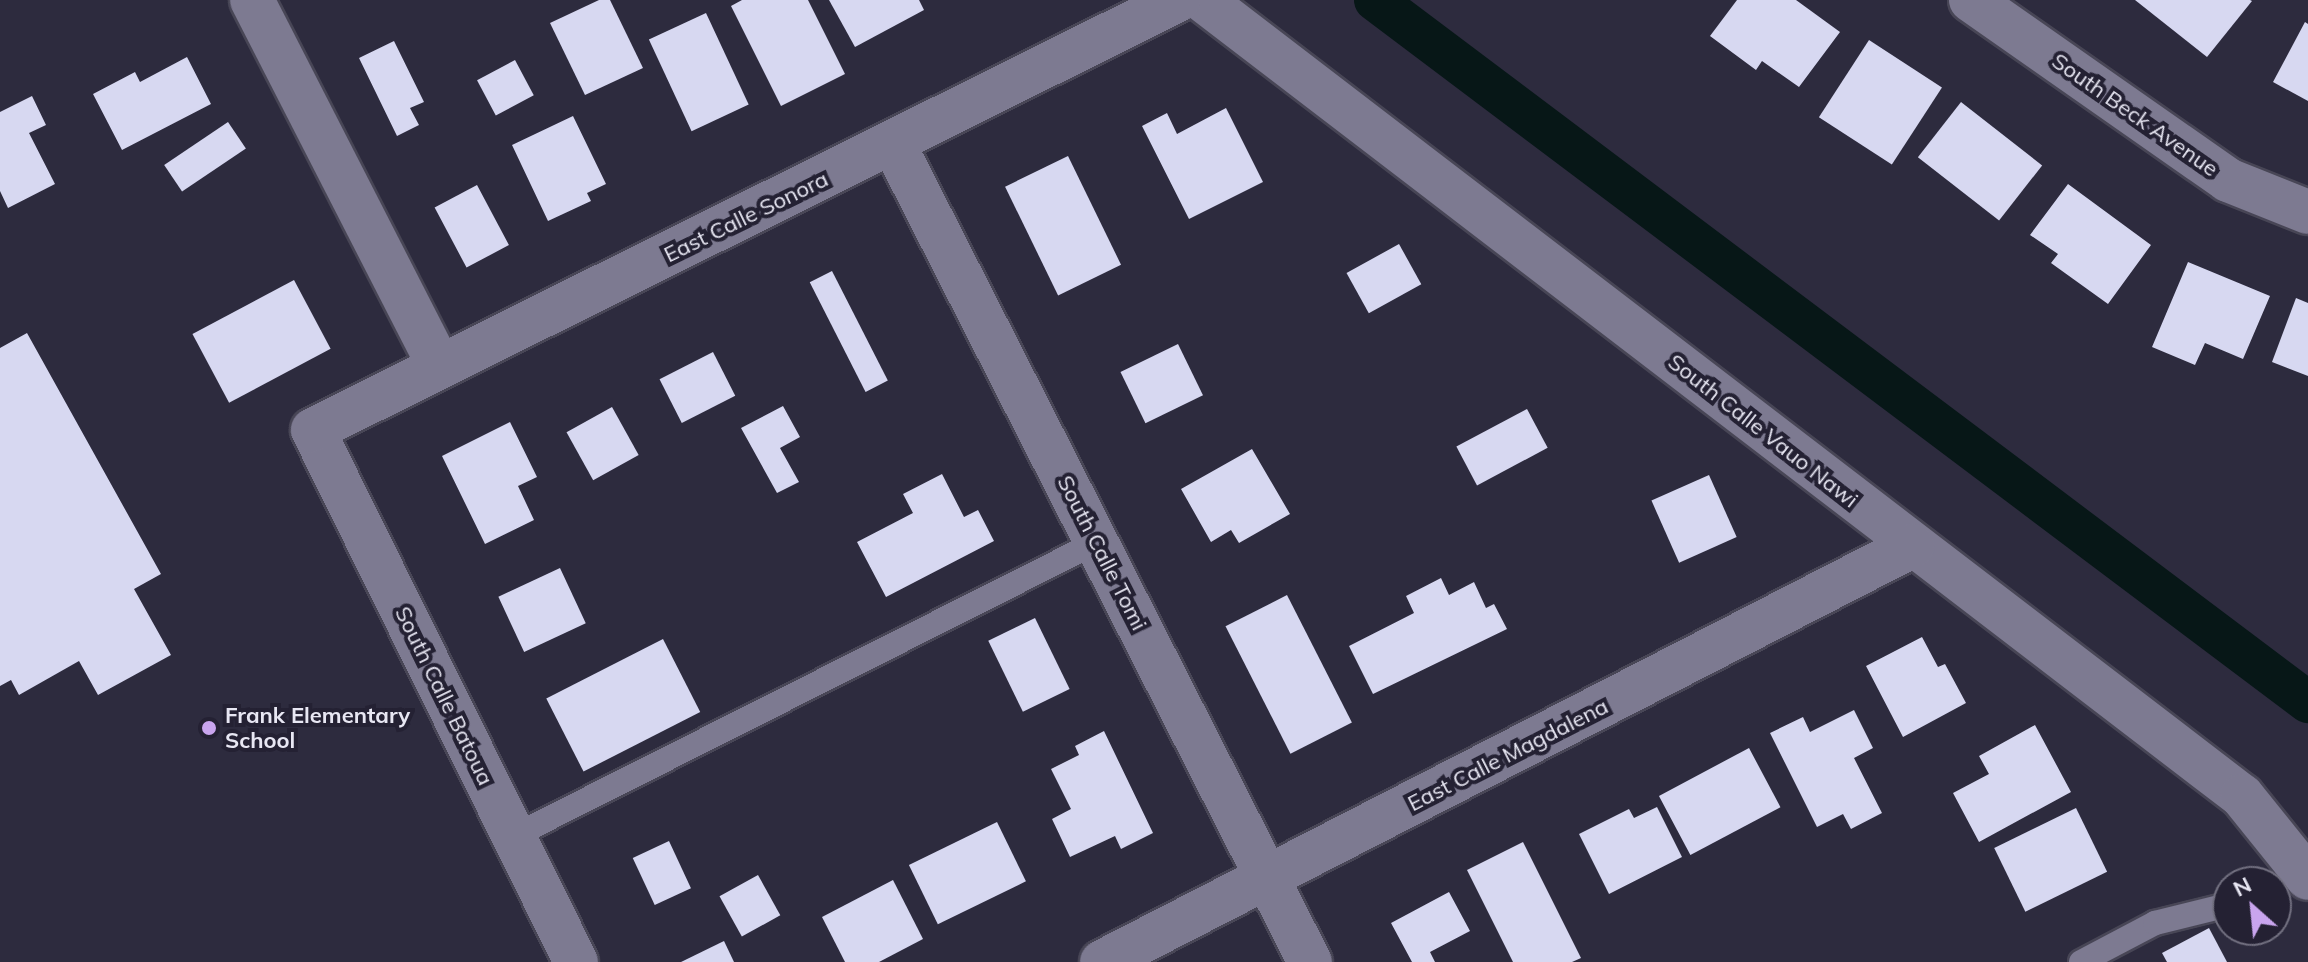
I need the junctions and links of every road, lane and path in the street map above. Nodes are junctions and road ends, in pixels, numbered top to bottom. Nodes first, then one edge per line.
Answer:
1 (252, 0) edge
2 (1178, 0) edge
3 (1203, 0) edge
4 (1971, 0) edge
5 (894, 145) junction
6 (2308, 212) edge
7 (439, 366) junction
8 (313, 430) joint
9 (1097, 542) junction
10 (1912, 546) junction
11 (514, 836) junction
12 (2295, 875) edge
13 (1268, 879) junction
14 (2212, 909) edge
15 (576, 962) edge
16 (1102, 962) edge
17 (1310, 962) edge
18 (2081, 962) edge

1 - 7 street
2 - 5 street, East Calle Sonora
3 - 10 street, South Calle Vauo Nawi
4 - 6 street, South Beck Avenue
5 - 7 street, East Calle Sonora
5 - 9 street, South Calle Tomi
7 - 8 street, East Calle Sonora
8 - 11 street, South Calle Batoua
9 - 11 lane
9 - 13 street, South Calle Tomi
10 - 12 street, South Calle Vauo Nawi
10 - 13 street, East Calle Magdalena
11 - 15 street, South Calle Batoua
13 - 16 street, East Calle Magdalena
13 - 17 street, South Calle Tomi
14 - 18 lane

